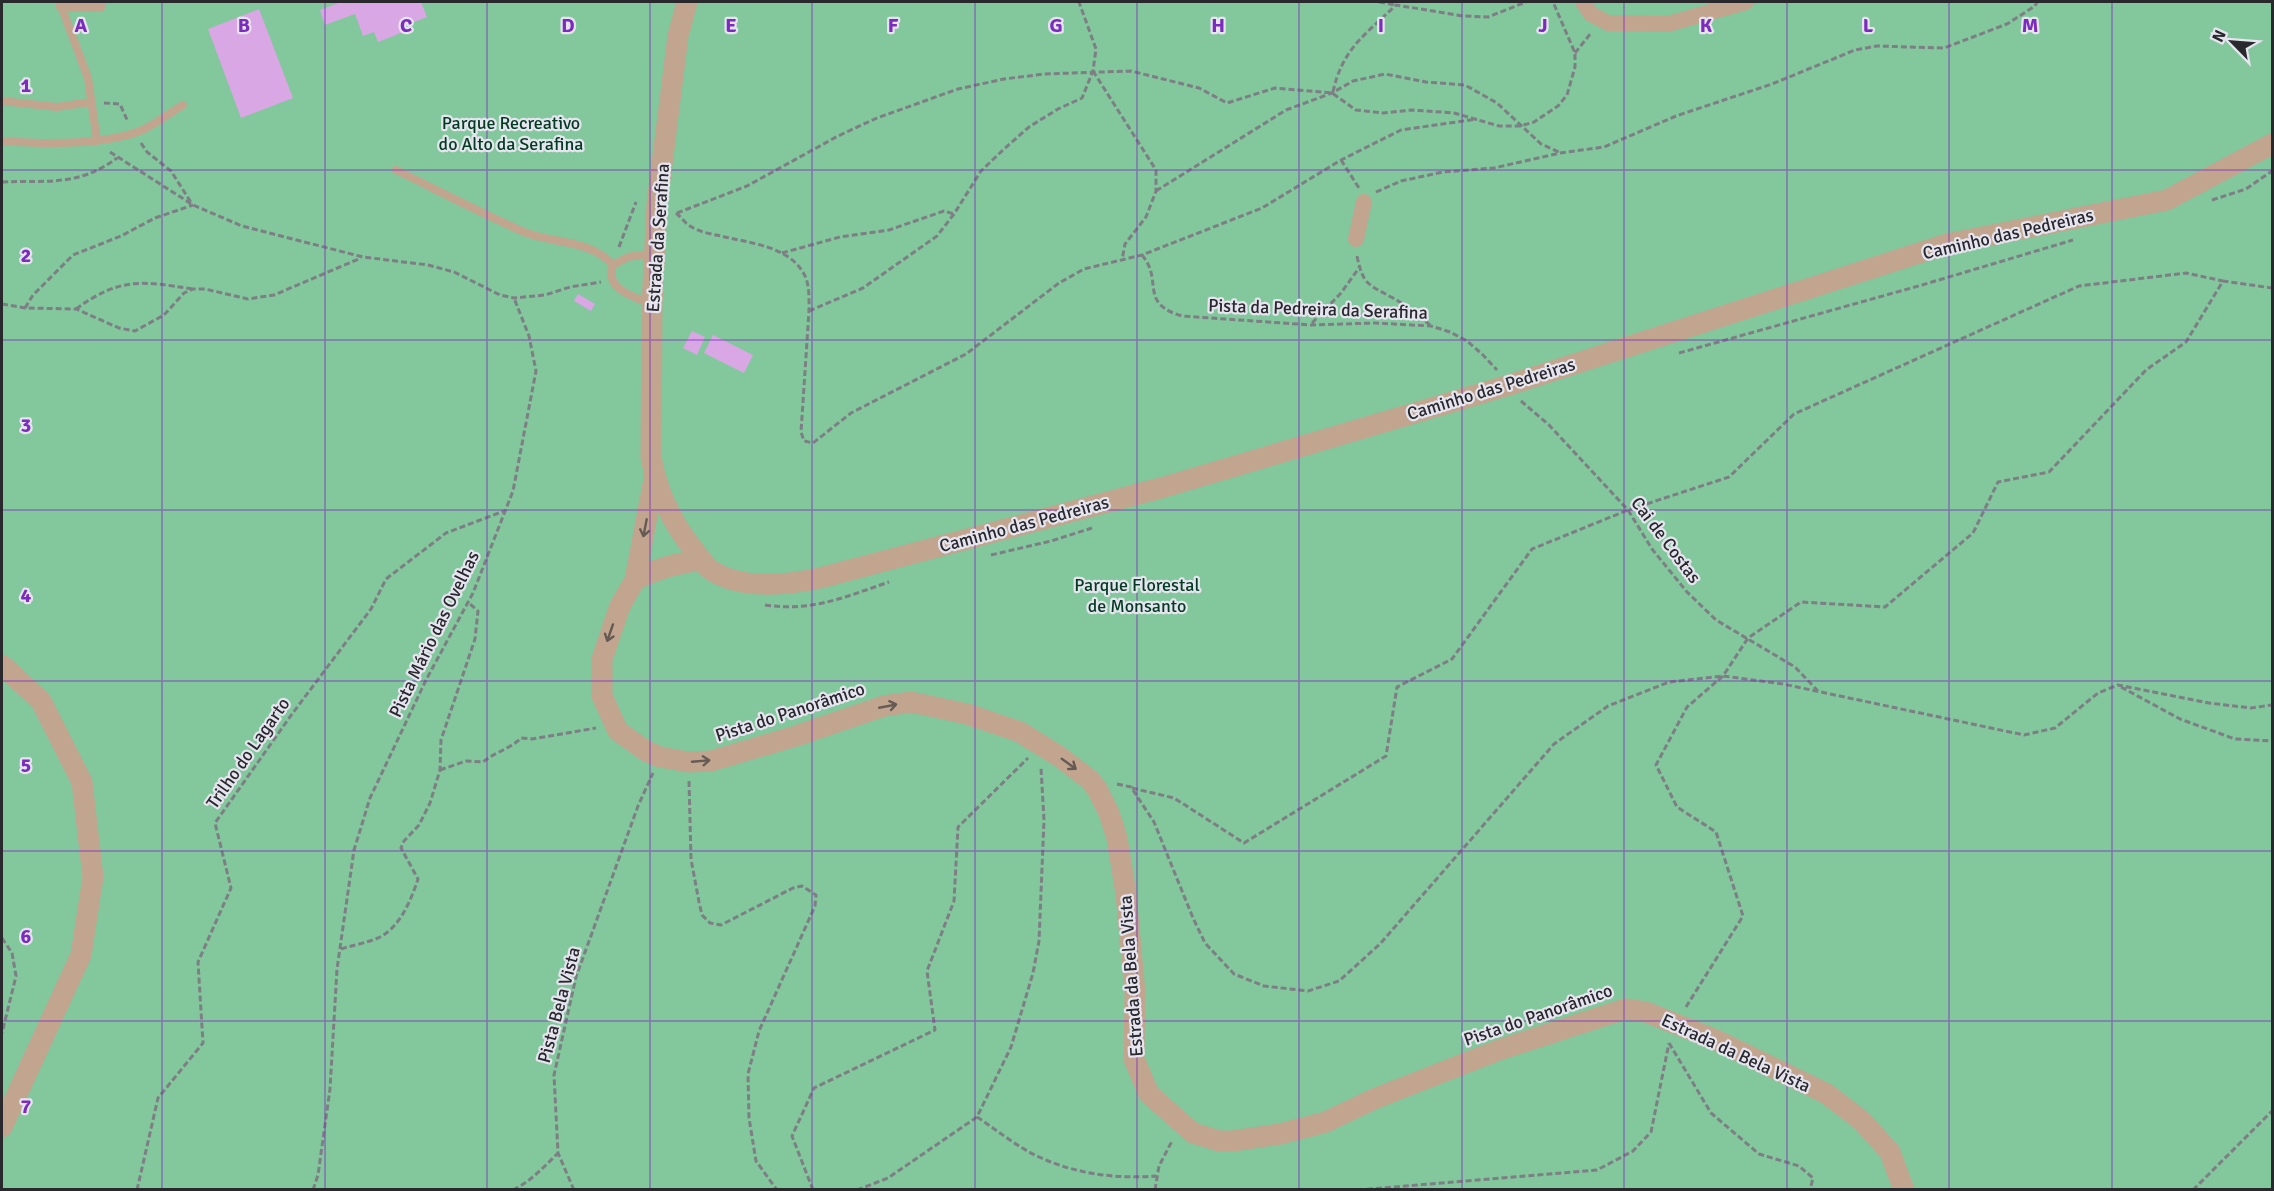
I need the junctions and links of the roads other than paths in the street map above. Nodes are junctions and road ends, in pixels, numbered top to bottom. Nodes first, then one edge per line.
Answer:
1 (63, 2) edge
2 (687, 2) edge
3 (1582, 2) edge
4 (1746, 2) edge
5 (100, 6) dead end
6 (2, 101) edge
7 (91, 102) junction
8 (183, 105) dead end
9 (2, 141) edge
10 (97, 141) junction
11 (2272, 144) edge
12 (396, 170) dead end
13 (1365, 199) road end
14 (1356, 246) road end
15 (655, 253) junction
16 (613, 265) junction
17 (652, 305) junction
18 (654, 477) junction
19 (702, 561) junction
20 (635, 580) junction
21 (2, 665) edge
22 (2, 1126) edge
23 (1904, 1190) edge

1 - 5 street
1 - 7 lane
2 - 15 street, Estrada da Serafina
3 - 4 street
6 - 7 lane
7 - 10 lane
8 - 10 lane
9 - 10 lane
11 - 19 street, Caminho das Pedreiras
12 - 16 lane
13 - 14 street
15 - 16 lane
15 - 17 street, Estrada da Serafina
16 - 17 lane
17 - 18 street, Estrada da Serafina
18 - 19 street, Caminho das Pedreiras
18 -> 20 street
19 - 20 street
20 -> 23 street, Estrada da Bela Vista
21 - 22 street

